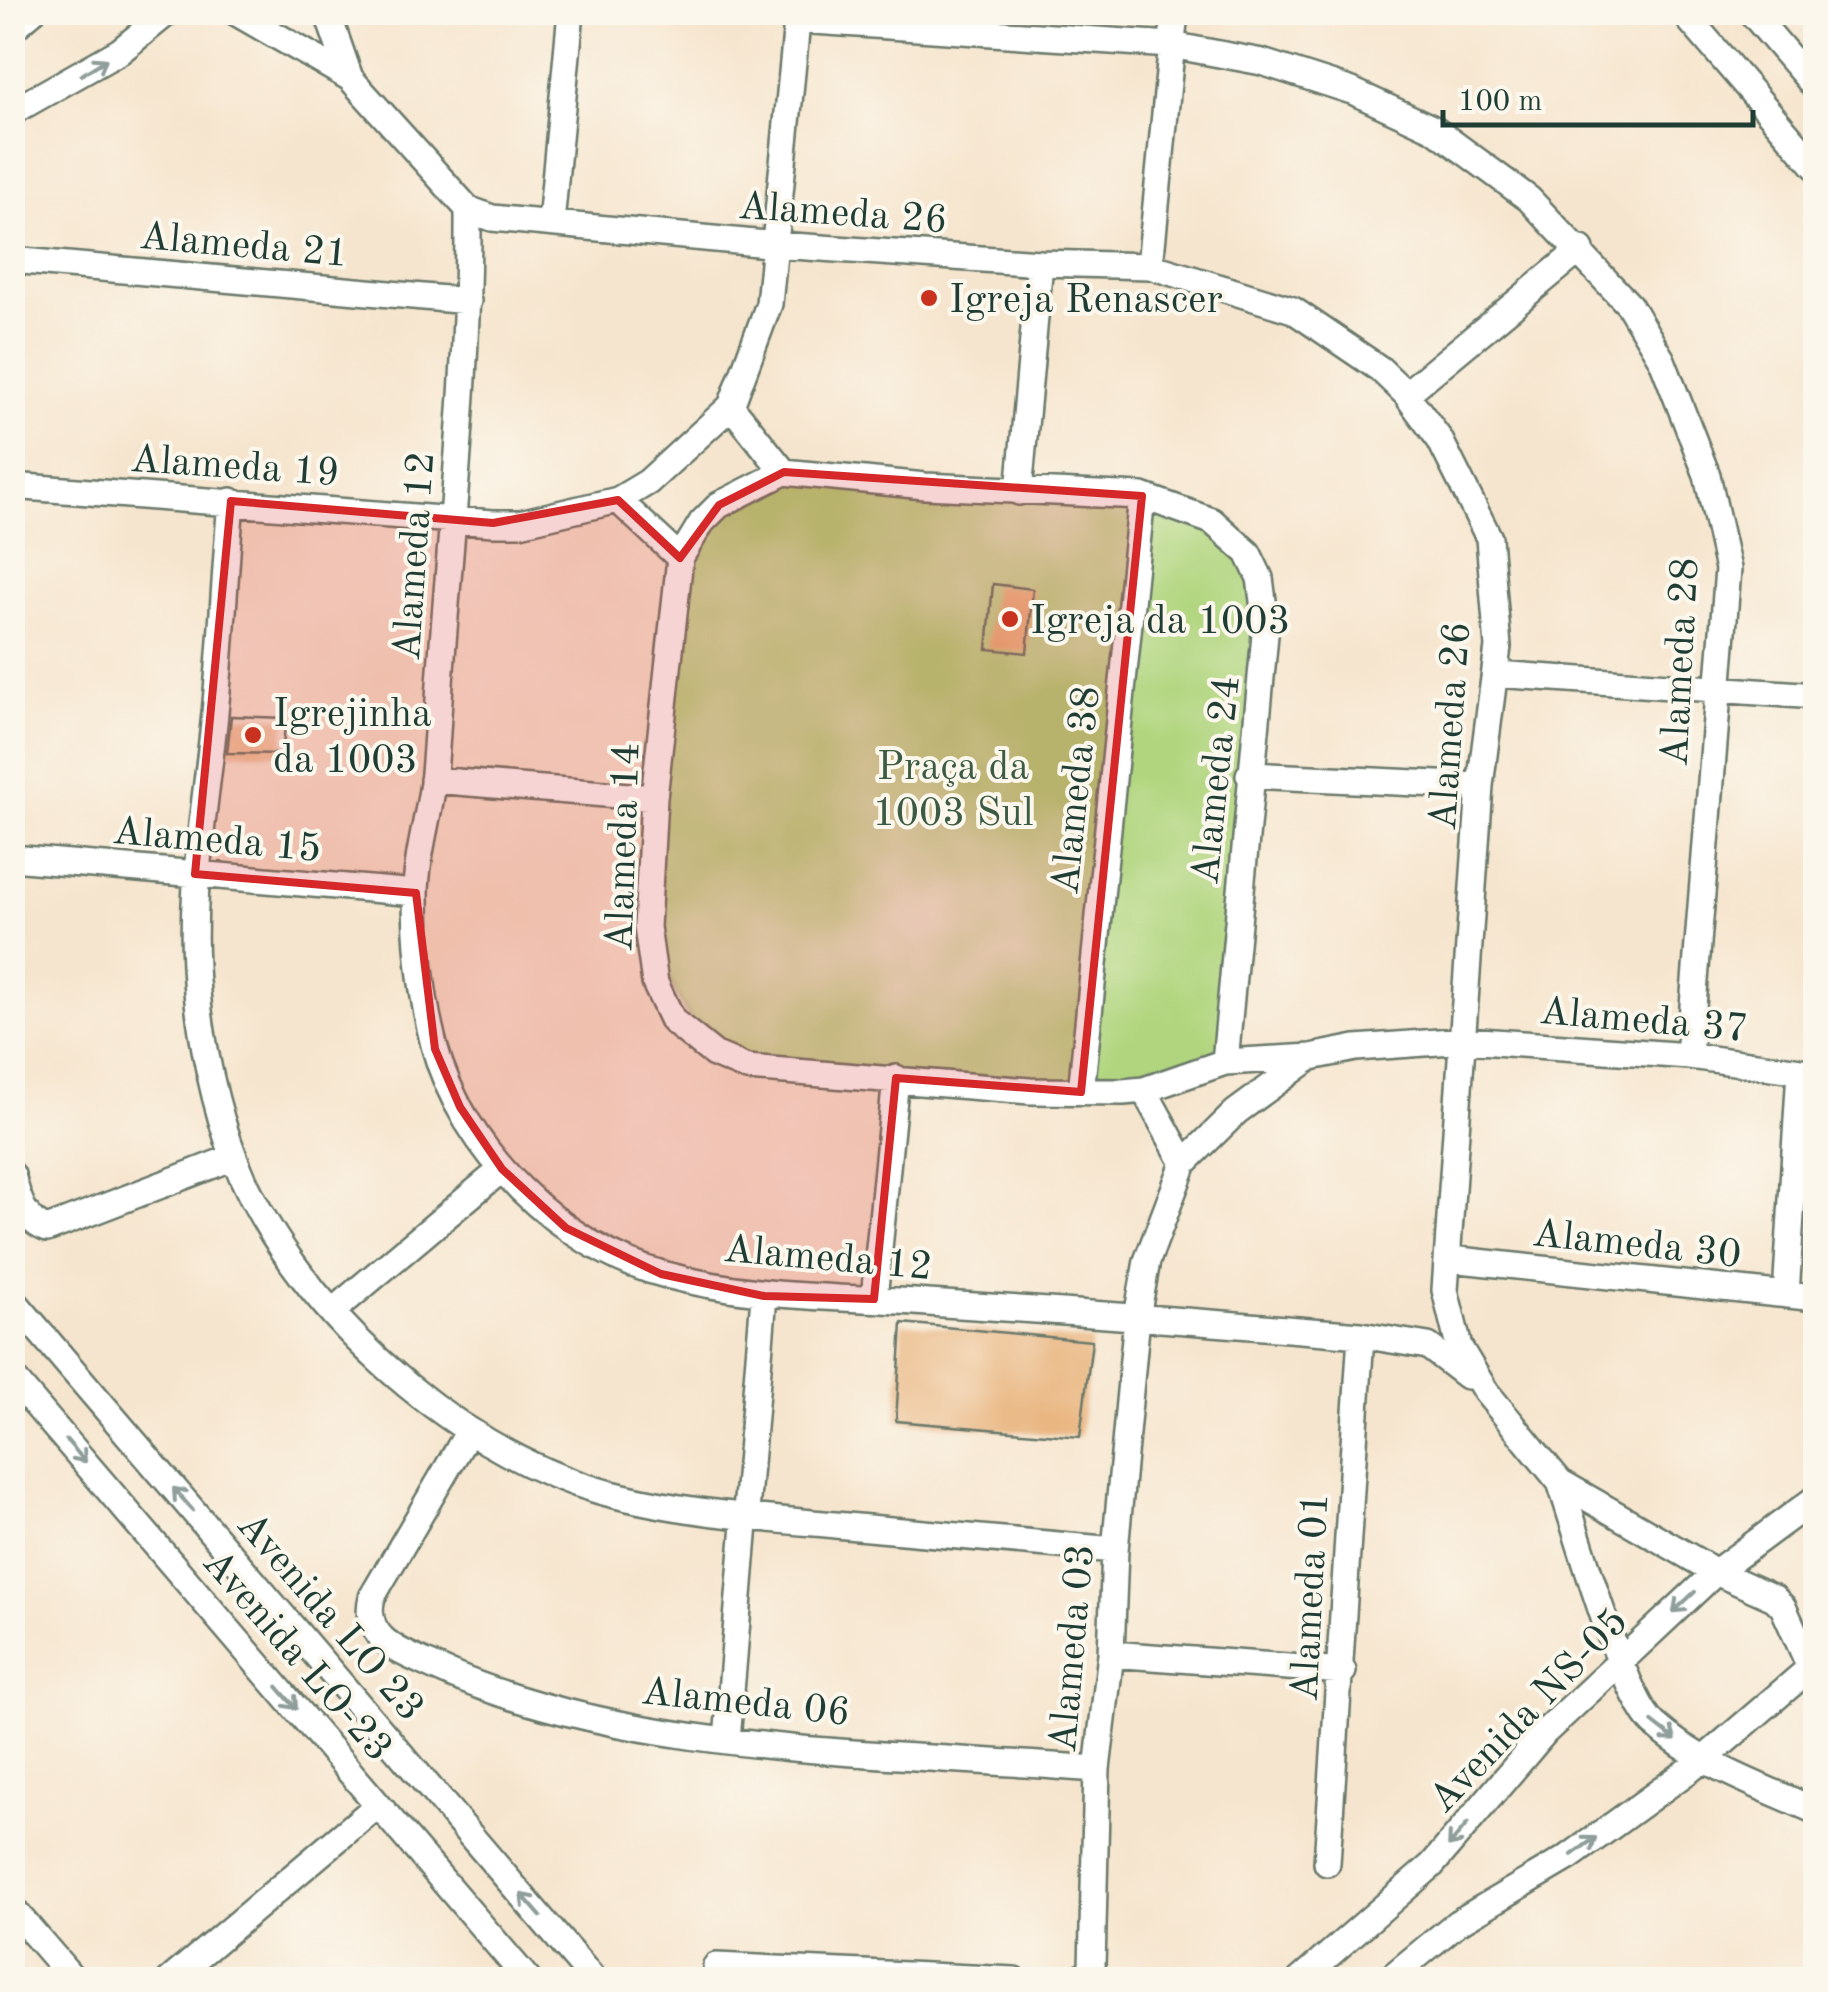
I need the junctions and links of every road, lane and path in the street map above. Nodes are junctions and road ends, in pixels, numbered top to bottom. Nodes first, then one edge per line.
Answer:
1 (32, 12) edge
2 (168, 12) edge
3 (235, 12) edge
4 (328, 12) edge
5 (571, 12) edge
6 (1175, 12) edge
7 (1683, 12) edge
8 (1751, 12) edge
9 (798, 16) edge
10 (12, 29) edge
11 (1171, 46) junction
12 (350, 78) junction
13 (1816, 88) edge
14 (12, 112) edge
15 (1816, 167) edge
16 (468, 208) junction
17 (551, 223) junction
18 (778, 245) junction
19 (1580, 250) junction
20 (12, 260) edge
21 (1040, 263) junction
22 (1150, 266) junction
23 (468, 301) junction
24 (1406, 394) junction
25 (732, 406) junction
26 (784, 472) junction
27 (12, 486) edge
28 (1019, 492) junction
29 (1142, 496) junction
30 (618, 500) junction
31 (231, 501) junction
32 (452, 519) junction
33 (680, 558) junction
34 (1494, 674) junction
35 (1718, 686) junction
36 (1816, 696) edge
37 (1249, 774) junction
38 (433, 780) junction
39 (1480, 786) junction
40 (654, 798) junction
41 (12, 858) edge
42 (194, 874) junction
43 (416, 892) junction
44 (1466, 1040) junction
45 (1311, 1056) junction
46 (1688, 1056) junction
47 (1225, 1062) junction
48 (1808, 1072) edge
49 (896, 1078) junction
50 (1144, 1090) junction
51 (1081, 1092) junction
52 (234, 1157) junction
53 (1184, 1164) junction
54 (502, 1169) junction
55 (15, 1183) edge
56 (1450, 1259) junction
57 (1786, 1295) junction
58 (764, 1296) junction
59 (12, 1298) edge
60 (1816, 1298) edge
61 (874, 1299) junction
62 (333, 1311) junction
63 (1137, 1317) junction
64 (1361, 1335) junction
65 (12, 1377) edge
66 (1486, 1392) junction
67 (469, 1431) junction
68 (1560, 1482) junction
69 (1816, 1498) edge
70 (746, 1517) junction
71 (1114, 1550) junction
72 (1716, 1572) junction
73 (1111, 1654) junction
74 (1620, 1661) junction
75 (1342, 1670) junction
76 (1814, 1670) edge
77 (727, 1740) junction
78 (1703, 1760) junction
79 (1097, 1769) junction
80 (378, 1805) junction
81 (1816, 1811) edge
82 (1328, 1863) dead end
83 (12, 1908) edge
84 (716, 1966) dead end
85 (74, 1980) edge
86 (170, 1980) edge
87 (528, 1980) edge
88 (594, 1980) edge
89 (1014, 1980) edge
90 (1081, 1980) edge
91 (1300, 1980) edge
92 (1388, 1980) edge

1 - 10 street
14 -> 2 street
3 - 12 street
4 - 12 street
5 - 17 street
6 - 11 street
7 - 15 street
8 - 13 street
9 - 11 street, Alameda 28
9 - 18 street
11 - 19 street, Alameda 28
11 - 22 street
12 - 16 street
16 - 17 street, Alameda 26
16 - 23 street, Alameda 12
17 - 18 street, Alameda 26
18 - 21 street, Alameda 26
18 - 25 street
19 - 24 street
19 - 35 street, Alameda 28
20 - 23 street, Alameda 21
21 - 22 street, Alameda 26
21 - 28 street
22 - 24 street, Alameda 26
23 - 32 street, Alameda 12
24 - 34 street, Alameda 26
25 - 26 street
25 - 30 street
26 - 28 street, Alameda 24
26 - 33 street, Alameda 14
27 - 31 street, Alameda 19
28 - 29 street, Alameda 24
29 - 37 street, Alameda 24
29 - 51 street, Alameda 38
30 - 32 street, Alameda 19
30 - 33 street
31 - 32 street, Alameda 19
31 - 42 street
32 - 38 street, Alameda 12
33 - 40 street, Alameda 14
34 - 35 street
34 - 39 street, Alameda 26
35 - 36 street
35 - 46 street, Alameda 28
37 - 39 street
37 - 47 street, Alameda 24
38 - 40 street
38 - 43 street, Alameda 12
39 - 44 street, Alameda 26
40 - 49 street, Alameda 14
41 - 42 street, Alameda 15
42 - 43 street, Alameda 15
42 - 52 street
43 - 54 street, Alameda 12
44 - 45 street, Alameda 37
44 - 46 street, Alameda 37
44 - 56 street, Alameda 26
45 - 47 street
45 - 53 street
46 - 48 street, Alameda 37
47 - 50 street, Alameda 14
48 - 57 street
49 - 51 street, Alameda 14
49 - 61 street
50 - 51 street, Alameda 14
50 - 53 street
52 - 55 street
52 - 62 street
53 - 63 street, Alameda 03
54 - 58 street, Alameda 12
54 - 62 street
56 - 57 street, Alameda 30
56 - 66 street, Alameda 26
57 - 60 street, Alameda 30
58 - 61 street, Alameda 12
58 - 70 street
88 -> 59 street, Avenida LO 23
61 - 63 street, Alameda 12
62 - 67 street
63 - 64 street, Alameda 12
63 - 71 street, Alameda 03
64 - 66 street, Alameda 12
64 - 75 street, Alameda 01
65 -> 80 street, Avenida LO-23
66 - 68 street
67 - 70 street
67 - 77 street, Alameda 06
68 - 72 street
68 - 74 street
69 - 72 street, Avenida NS-05
70 - 71 street
70 - 77 street
71 - 73 street, Alameda 03
72 -> 74 street, Avenida NS-05
72 - 76 street
73 - 75 street
73 - 79 street, Alameda 03
74 -> 78 street
74 -> 91 street, Avenida NS-05
75 - 82 street, Alameda 01
76 - 78 street
77 - 79 street, Alameda 06
78 - 81 street
92 -> 78 street
79 - 90 street, Alameda 03
80 - 86 street
80 - 87 street, Avenida LO-23
83 - 85 street
84 - 89 street

